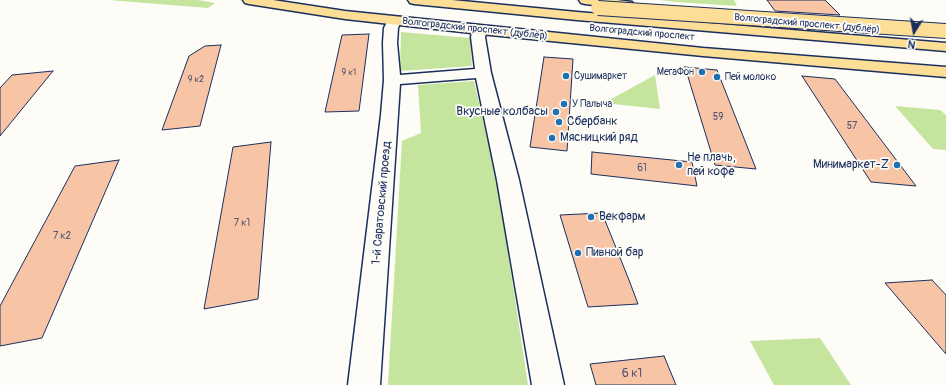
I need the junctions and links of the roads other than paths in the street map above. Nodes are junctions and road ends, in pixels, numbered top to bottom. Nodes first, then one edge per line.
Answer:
1 (249, 0) edge
2 (414, 0) edge
3 (500, 0) edge
4 (585, 0) edge
5 (669, 9) junction
6 (391, 14) junction
7 (480, 30) junction
8 (946, 31) edge
9 (946, 36) edge
10 (885, 43) junction
11 (944, 59) edge
12 (483, 72) junction
13 (392, 80) junction
14 (364, 385) edge
15 (548, 385) edge

1 - 6 main road, Волгоградский проспект (дублёр)
2 - 10 main road, Волгоградский проспект
3 - 8 main road, bridge
4 - 5 main road, Волгоградский проспект (дублёр)
5 - 9 main road, Волгоградский проспект (дублёр)
5 - 10 main road, Волгоградский проспект (дублёр)
6 - 7 main road, Волгоградский проспект (дублёр)
6 - 11 main road, Волгоградский проспект
6 - 13 street, 1-й Саратовский проезд
7 - 11 main road, Волгоградский проспект (дублёр)
7 - 12 street
10 - 11 main road, Волгоградский проспект
12 - 13 street
12 - 15 street
13 - 14 street, 1-й Саратовский проезд

